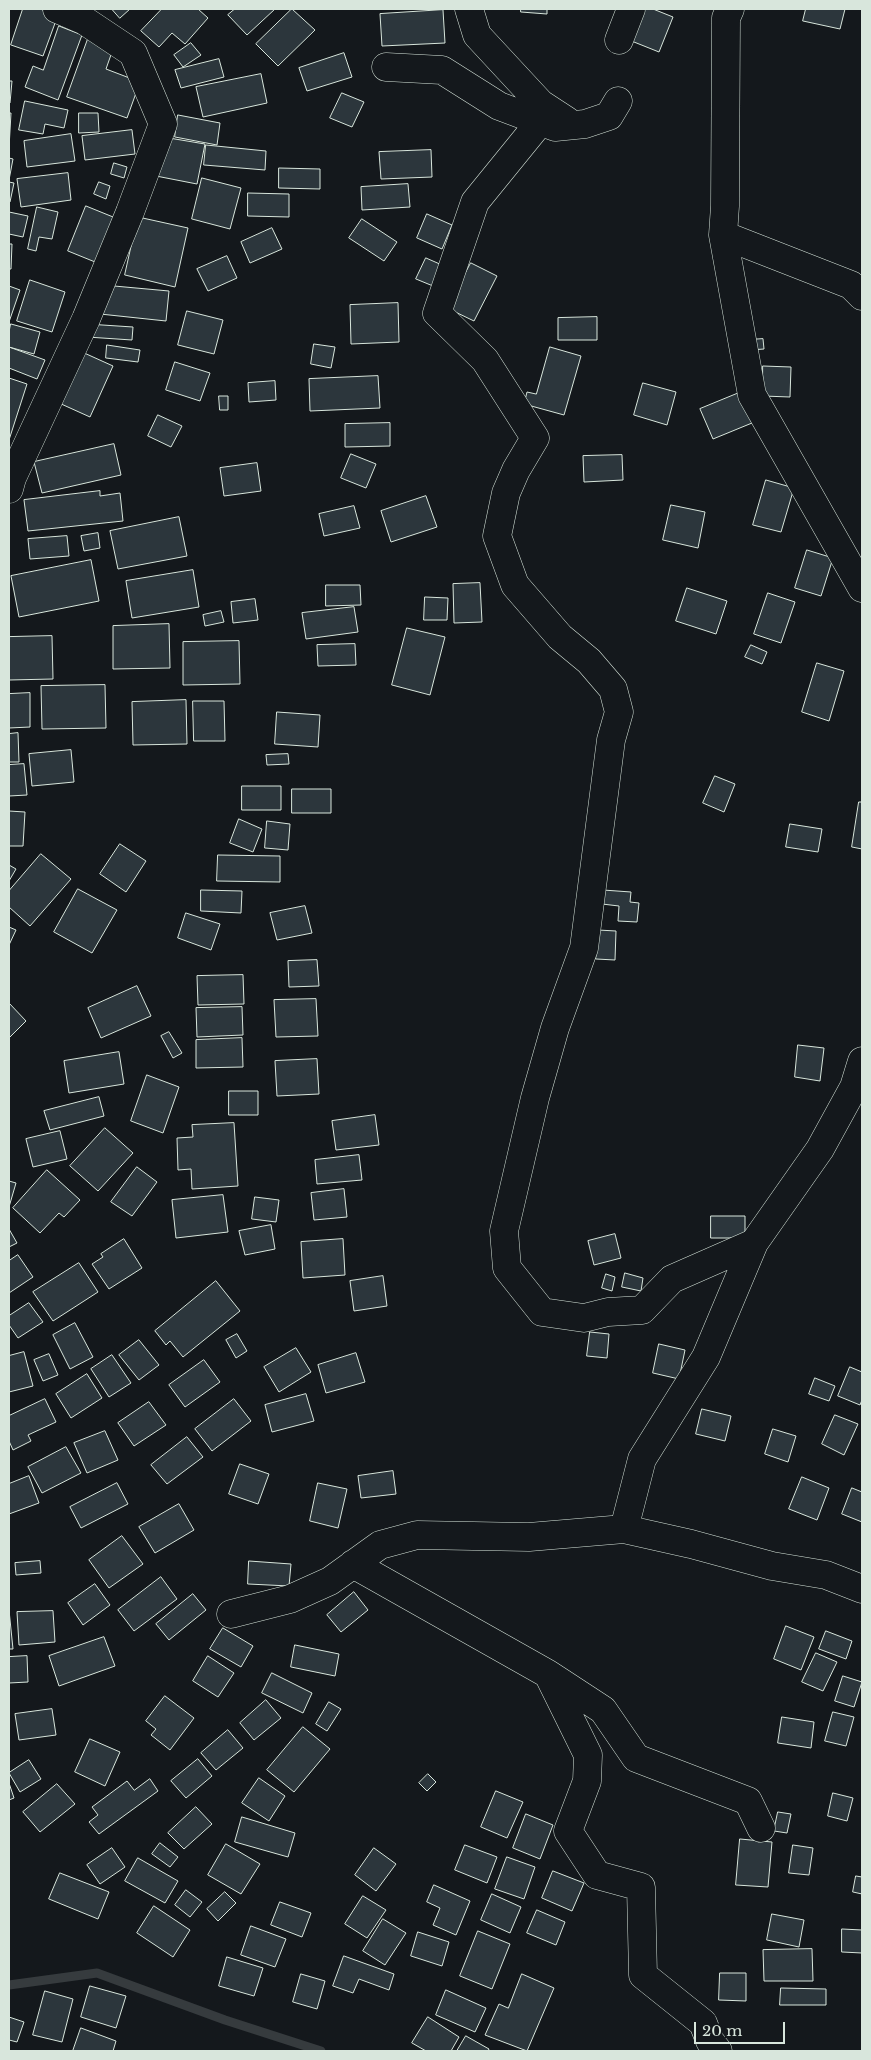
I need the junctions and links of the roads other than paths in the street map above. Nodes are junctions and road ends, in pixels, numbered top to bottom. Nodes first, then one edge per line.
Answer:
1 (57, 9) edge
2 (469, 9) edge
3 (631, 9) edge
4 (730, 9) edge
5 (620, 40) dead end
6 (386, 67) dead end
7 (618, 101) dead end
8 (540, 122) junction
9 (575, 125) junction
10 (723, 235) junction
11 (862, 296) edge
12 (10, 482) edge
13 (862, 588) edge
14 (862, 1061) edge
15 (754, 1243) junction
16 (624, 1529) junction
17 (354, 1564) junction
18 (862, 1589) edge
19 (230, 1614) dead end
20 (548, 1674) junction
21 (761, 1828) dead end
22 (707, 2048) edge

1 - 12 street
2 - 9 street
3 - 5 street
4 - 10 street
6 - 8 street
7 - 9 street
8 - 9 street
8 - 15 street
10 - 11 street
10 - 13 street
14 - 15 street
15 - 16 street
16 - 17 street
16 - 18 street
17 - 19 street
17 - 20 street
20 - 21 street
20 - 22 street

